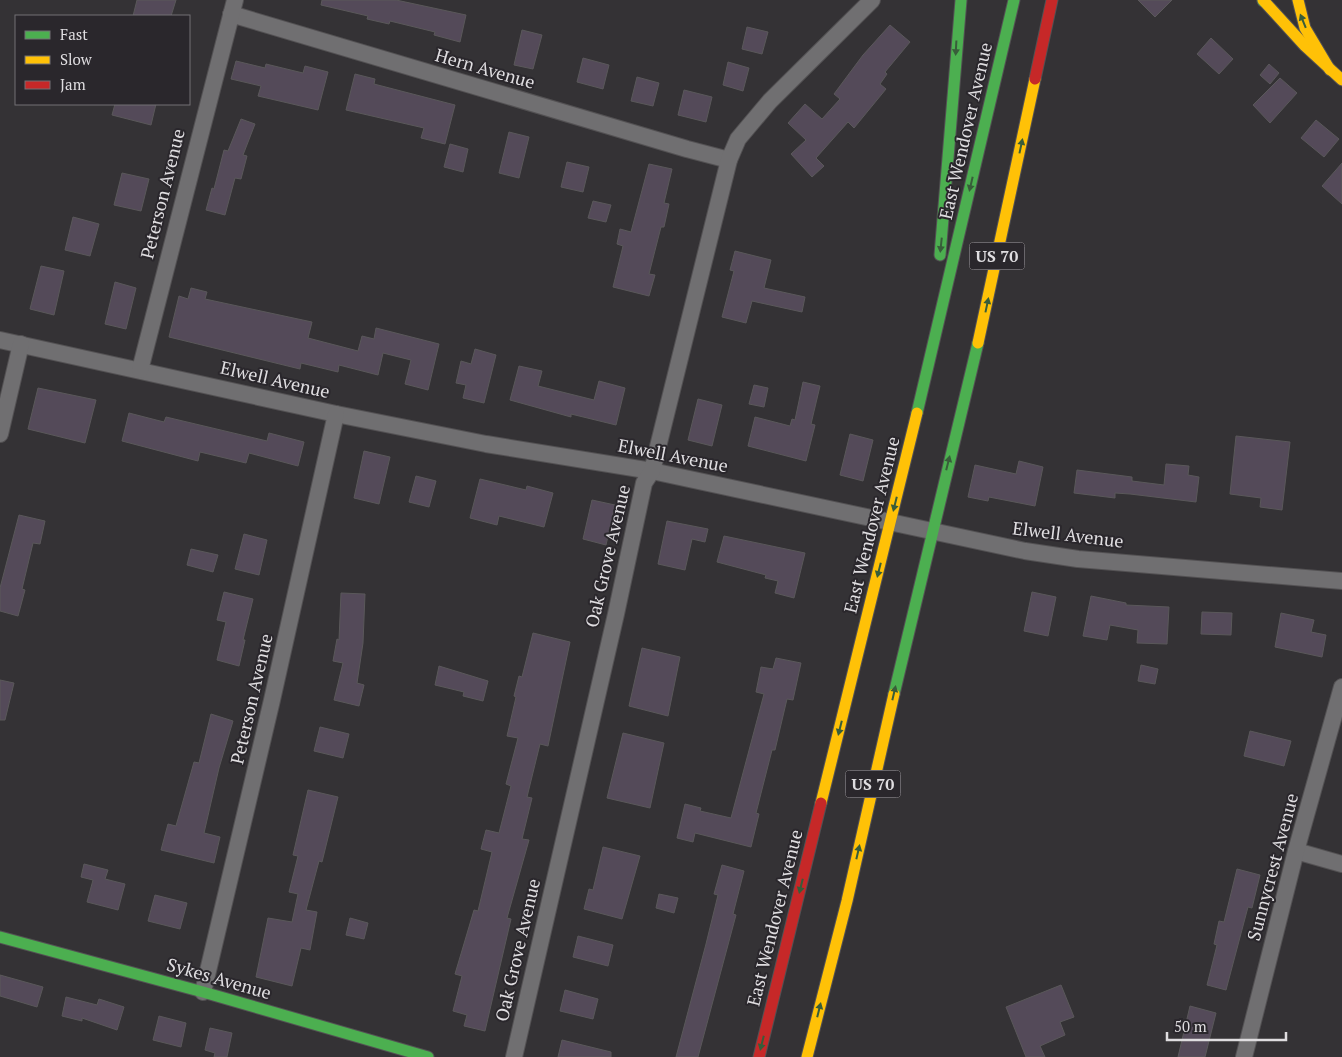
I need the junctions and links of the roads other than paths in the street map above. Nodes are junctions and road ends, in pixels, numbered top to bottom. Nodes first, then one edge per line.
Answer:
1 (872, 0) edge
2 (961, 0) edge
3 (1014, 0) edge
4 (1052, 0) edge
5 (1263, 0) edge
6 (1298, 0) edge
7 (233, 7) edge
8 (1330, 70) junction
9 (1342, 80) edge
10 (729, 160) junction
11 (0, 340) edge
12 (21, 344) junction
13 (140, 370) junction
14 (927, 372) junction
15 (336, 414) junction
16 (0, 434) edge
17 (652, 471) junction
18 (890, 523) junction
19 (931, 532) junction
20 (1342, 581) edge
21 (1342, 687) edge
22 (1296, 851) junction
23 (1342, 864) edge
24 (0, 937) edge
25 (203, 992) junction
26 (428, 1057) edge
27 (514, 1057) edge
28 (759, 1057) edge
29 (807, 1057) edge
30 (1244, 1057) edge

1 - 10 street, Oak Grove Avenue
2 -> 14 main road
3 -> 14 main road, East Wendover Avenue / US 70
19 -> 4 main road, US 70
5 - 8 main road
8 -> 6 main road
7 - 10 street, Hern Avenue
7 - 13 street, Peterson Avenue
8 - 9 main road
10 - 17 street, Oak Grove Avenue
11 - 12 street, Elwell Avenue
12 - 13 street, Elwell Avenue
12 - 16 street
13 - 15 street, Elwell Avenue
14 -> 18 main road, East Wendover Avenue / US 70
15 - 17 street, Elwell Avenue
15 - 25 street, Peterson Avenue
17 - 18 street, Elwell Avenue
17 - 27 street, Oak Grove Avenue
18 - 19 street, Elwell Avenue
18 -> 28 main road, East Wendover Avenue / US 70
19 - 20 street, Elwell Avenue
29 -> 19 main road, US 70
21 - 22 street, Sunnycrest Avenue
22 - 23 street
22 - 30 street, Sunnycrest Avenue
24 - 25 main road, Sykes Avenue
25 - 26 main road, Sykes Avenue

